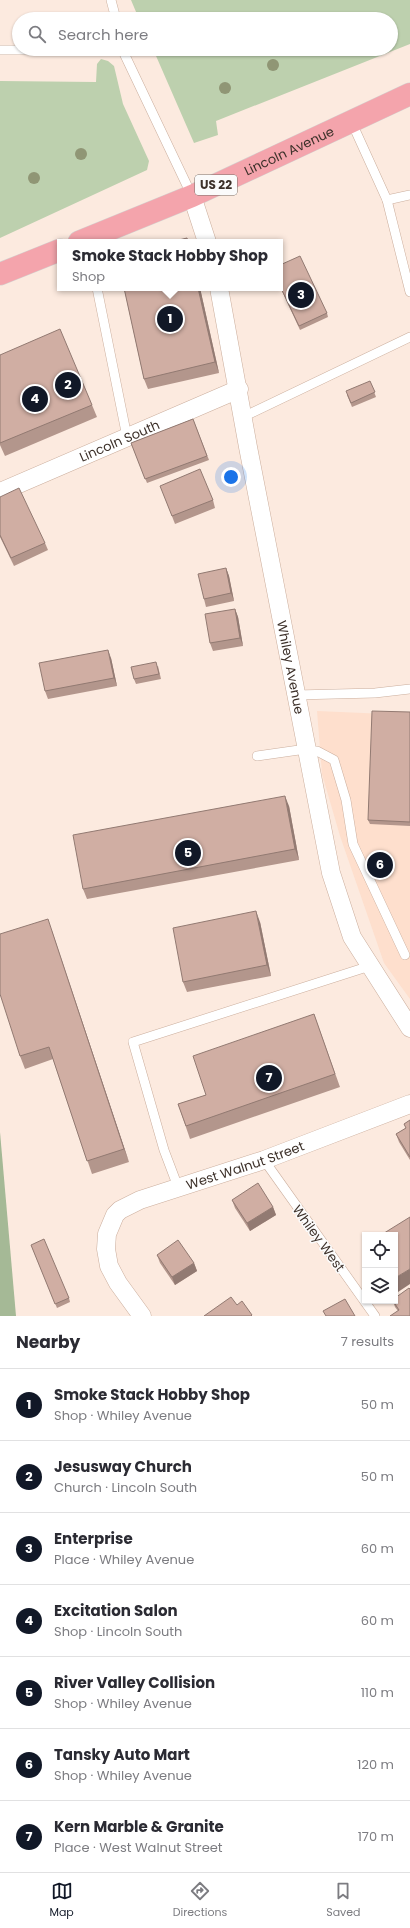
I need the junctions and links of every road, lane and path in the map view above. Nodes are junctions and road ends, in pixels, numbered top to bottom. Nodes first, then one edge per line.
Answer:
1 (111, 0) edge
2 (114, 12) edge
3 (0, 50) edge
4 (12, 50) edge
5 (125, 56) edge
6 (410, 94) edge
7 (352, 123) junction
8 (410, 195) edge
9 (192, 196) junction
10 (387, 200) junction
11 (90, 239) edge
12 (206, 239) edge
13 (57, 251) edge
14 (0, 274) edge
15 (98, 291) edge
16 (220, 291) edge
17 (410, 292) edge
18 (410, 337) edge
19 (239, 389) junction
20 (243, 417) junction
21 (127, 437) junction
22 (0, 492) edge
23 (410, 689) edge
24 (296, 695) junction
25 (306, 751) junction
26 (257, 756) dead end
27 (405, 955) dead end
28 (370, 966) junction
29 (410, 1028) edge
30 (410, 1104) edge
31 (264, 1160) junction
32 (178, 1187) junction
33 (142, 1316) edge
34 (375, 1316) edge

1 - 2 lane
3 - 4 lane
5 - 9 lane
6 - 7 main road, Lincoln Avenue / US 22
7 - 9 main road, Lincoln Avenue / US 22
7 - 10 lane
8 - 10 lane
9 - 11 main road, Lincoln Avenue / US 22
9 - 12 street
10 - 17 lane
13 - 14 main road
15 - 21 lane
16 - 19 street, Whiley Avenue
18 - 20 lane
19 - 20 street, Whiley Avenue
19 - 21 street, Lincoln South
20 - 24 street, Whiley Avenue
21 - 22 street, Lincoln South
23 - 24 lane
24 - 25 street, Whiley Avenue
25 - 26 lane
25 - 27 lane
25 - 28 street, Whiley Avenue
28 - 29 street, Whiley Avenue
28 - 32 lane
30 - 31 street, West Walnut Street
31 - 32 street, West Walnut Street
31 - 34 lane, Whiley West
32 - 33 street, West Walnut Street

